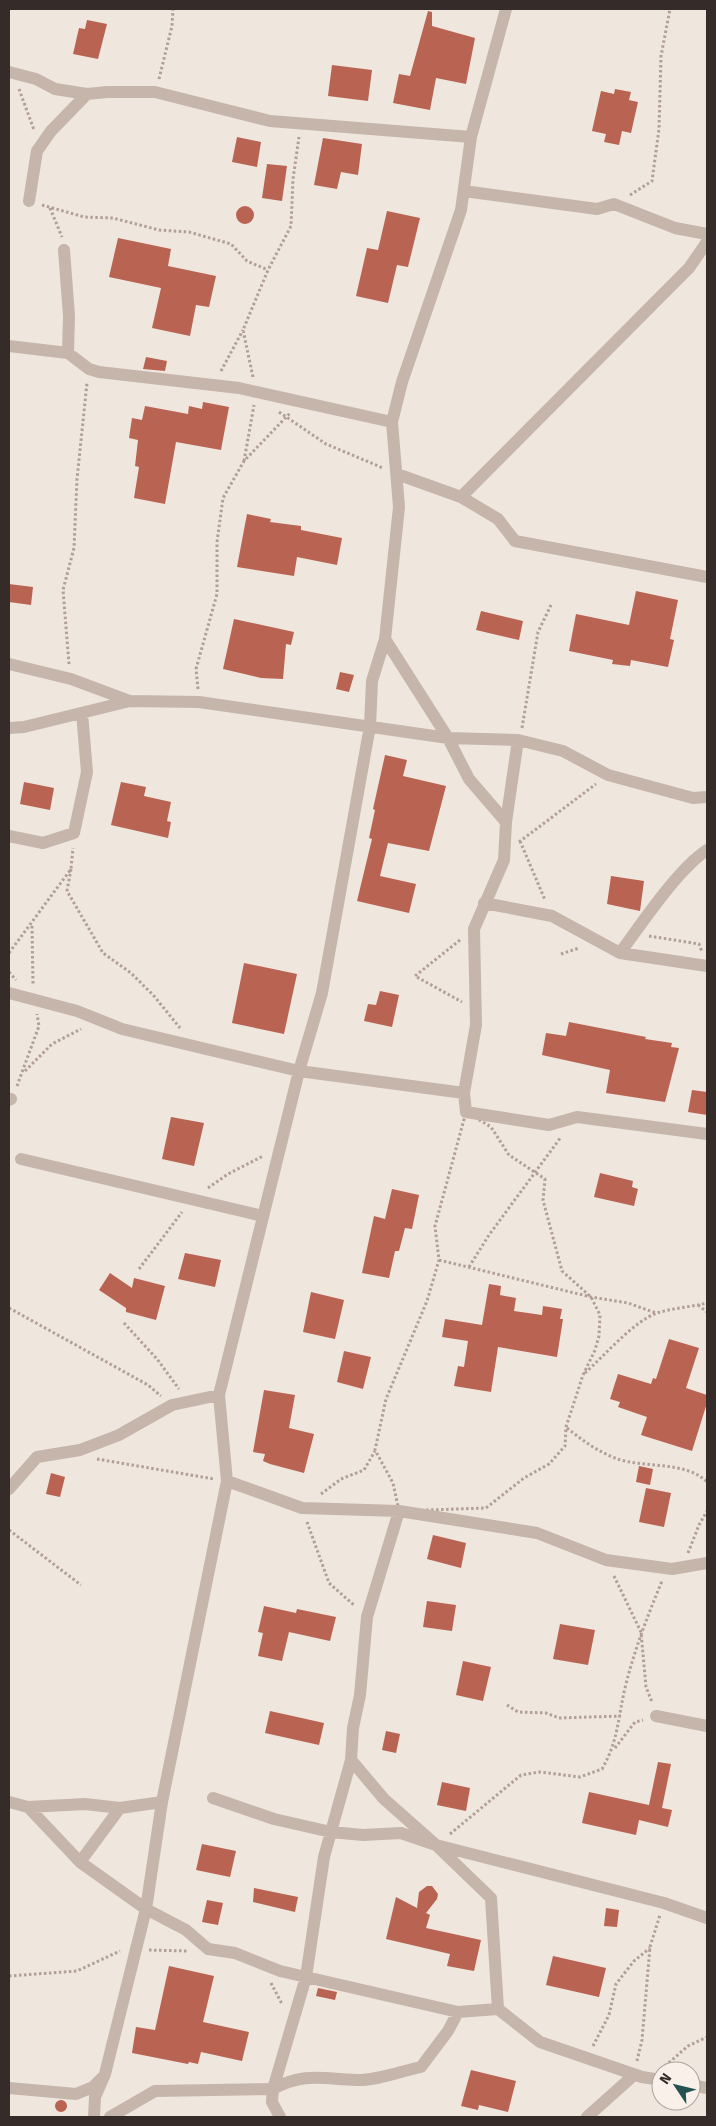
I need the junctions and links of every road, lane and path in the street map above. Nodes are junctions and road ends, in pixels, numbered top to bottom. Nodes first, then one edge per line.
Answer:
1 (173, 9) edge
2 (506, 9) edge
3 (670, 9) edge
4 (10, 72) edge
5 (155, 92) junction
6 (87, 94) junction
7 (301, 125) junction
8 (471, 138) junction
9 (37, 151) junction
10 (464, 191) junction
11 (29, 201) joint
12 (614, 204) junction
13 (50, 208) junction
14 (707, 234) edge
15 (707, 242) edge
16 (64, 250) joint
17 (268, 270) junction
18 (244, 330) junction
19 (9, 346) edge
20 (68, 353) junction
21 (89, 369) junction
22 (213, 384) junction
23 (256, 392) junction
24 (300, 403) junction
25 (277, 411) dead end
26 (285, 418) junction
27 (392, 422) junction
28 (244, 461) junction
29 (397, 474) junction
30 (461, 496) junction
31 (707, 577) edge
32 (551, 605) dead end
33 (385, 639) junction
34 (9, 664) edge
35 (71, 679) junction
36 (130, 701) junction
37 (199, 702) junction
38 (82, 713) junction
39 (370, 726) junction
40 (9, 728) edge
41 (448, 738) junction
42 (518, 740) junction
43 (608, 776) junction
44 (707, 797) edge
45 (506, 822) junction
46 (74, 833) junction
47 (9, 836) edge
48 (520, 841) junction
49 (707, 850) edge
50 (504, 860) junction
51 (71, 870) junction
52 (484, 903) junction
53 (552, 916) junction
54 (32, 925) junction
55 (474, 929) junction
56 (634, 935) junction
57 (9, 953) edge
58 (620, 953) junction
59 (706, 962) edge
60 (9, 972) edge
61 (9, 992) edge
62 (34, 999) junction
63 (476, 1011) junction
64 (99, 1020) junction
65 (195, 1046) junction
66 (299, 1071) junction
67 (24, 1072) junction
68 (464, 1093) junction
69 (10, 1100) edge
70 (466, 1112) junction
71 (577, 1117) junction
72 (707, 1134) edge
73 (21, 1159) dead end
74 (533, 1173) junction
75 (263, 1216) junction
76 (439, 1260) junction
77 (469, 1267) junction
78 (591, 1297) junction
79 (707, 1303) edge
80 (697, 1305) junction
81 (9, 1308) edge
82 (707, 1312) edge
83 (656, 1313) junction
84 (124, 1323) dead end
85 (583, 1375) junction
86 (219, 1394) junction
87 (172, 1405) junction
88 (566, 1427) junction
89 (80, 1450) junction
90 (375, 1450) junction
91 (228, 1481) junction
92 (707, 1482) edge
93 (9, 1489) edge
94 (302, 1508) junction
95 (707, 1511) edge
96 (398, 1512) junction
97 (9, 1530) edge
98 (606, 1560) junction
99 (707, 1563) edge
100 (672, 1569) junction
101 (81, 1585) dead end
102 (367, 1617) junction
103 (641, 1632) junction
104 (507, 1705) dead end
105 (620, 1716) junction
106 (656, 1716) junction
107 (707, 1726) edge
108 (613, 1751) junction
109 (351, 1760) junction
110 (213, 1798) dead end
111 (9, 1802) edge
112 (162, 1802) junction
113 (28, 1807) junction
114 (120, 1808) junction
115 (331, 1832) junction
116 (436, 1845) junction
117 (80, 1862) junction
118 (664, 1902) junction
119 (146, 1909) junction
120 (707, 1918) edge
121 (650, 1947) junction
122 (137, 1949) junction
123 (208, 1949) junction
124 (256, 1962) junction
125 (9, 1976) edge
126 (306, 1977) junction
127 (498, 2009) junction
128 (458, 2012) junction
129 (291, 2030) junction
130 (707, 2037) edge
131 (587, 2058) junction
132 (673, 2061) edge
133 (105, 2074) junction
134 (634, 2075) junction
135 (651, 2078) edge
136 (9, 2088) edge
137 (273, 2089) junction
138 (94, 2117) edge
139 (110, 2117) edge
140 (280, 2117) edge
141 (587, 2117) edge

1 - 5 path
2 - 8 street
3 - 12 path
4 - 6 street
4 - 9 path
5 - 6 street
5 - 7 street
6 - 9 street
7 - 8 street
7 - 17 path
8 - 10 street
9 - 11 street
10 - 12 street
10 - 27 street
11 - 13 path
12 - 14 street
13 - 16 path
13 - 17 path
15 - 30 street
16 - 20 street
17 - 18 path
18 - 22 path
18 - 23 path
19 - 20 street
20 - 21 street
21 - 22 street
21 - 35 path
22 - 23 street
23 - 24 street
23 - 28 path
24 - 26 path
24 - 27 street
25 - 26 path
26 - 28 path
26 - 29 path
27 - 29 street
28 - 37 path
29 - 30 street
29 - 33 street
30 - 31 street
32 - 42 path
33 - 39 street
33 - 41 street
34 - 35 street
35 - 36 street
36 - 37 street
36 - 38 street
37 - 39 street
38 - 40 street
38 - 46 street
39 - 41 street
39 - 66 street
41 - 42 street
41 - 45 street
42 - 43 street
42 - 45 street
43 - 44 street
43 - 48 path
45 - 50 street
46 - 47 street
46 - 51 path
48 - 50 path
48 - 53 path
49 - 56 street
50 - 52 street
51 - 54 path
51 - 65 path
52 - 53 street
52 - 55 street
53 - 58 street
54 - 57 path
54 - 62 path
55 - 63 street
55 - 63 path
56 - 58 street
56 - 59 path
58 - 59 street
60 - 62 path
61 - 62 street
62 - 64 street
62 - 67 path
63 - 68 street
64 - 65 street
64 - 67 path
65 - 66 street
66 - 68 street
66 - 75 street
67 - 69 path
68 - 70 street
70 - 71 street
70 - 74 path
70 - 76 path
71 - 72 street
71 - 74 path
73 - 75 street
74 - 77 path
74 - 78 path
75 - 86 street
76 - 77 path
76 - 90 path
77 - 78 path
78 - 83 path
78 - 85 path
79 - 80 path
80 - 82 path
80 - 83 path
81 - 87 path
83 - 85 path
84 - 87 path
85 - 88 path
86 - 87 street
86 - 91 street
87 - 89 street
88 - 92 path
88 - 96 path
89 - 91 path
89 - 93 street
90 - 94 path
90 - 96 path
91 - 94 street
91 - 112 street
94 - 96 street
94 - 102 path
95 - 100 path
96 - 98 street
96 - 102 street
97 - 101 path
98 - 100 street
98 - 103 path
99 - 100 street
100 - 103 path
102 - 109 street
103 - 105 path
103 - 106 path
104 - 105 path
105 - 108 path
106 - 107 street
106 - 108 path
108 - 116 path
109 - 115 street
109 - 116 street
110 - 115 street
111 - 113 street
112 - 114 street
112 - 119 street
113 - 114 street
113 - 117 street
114 - 117 street
115 - 116 street
115 - 126 street
116 - 118 street
116 - 127 street
117 - 119 street
118 - 120 street
118 - 121 path
119 - 122 street
119 - 123 street
121 - 131 path
121 - 134 path
122 - 123 path
122 - 125 path
122 - 133 street
123 - 124 street
124 - 126 street
124 - 129 path
126 - 128 street
126 - 129 street
127 - 128 street
127 - 131 street
128 - 137 street
129 - 137 street
130 - 132 path
131 - 134 street
133 - 136 street
133 - 138 street
134 - 135 street
134 - 141 street
137 - 139 street
137 - 140 street

